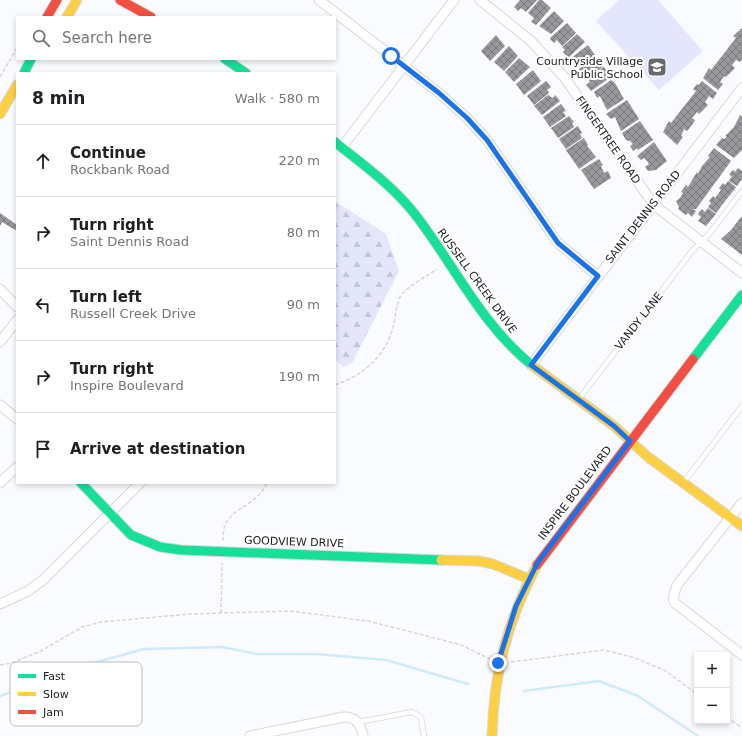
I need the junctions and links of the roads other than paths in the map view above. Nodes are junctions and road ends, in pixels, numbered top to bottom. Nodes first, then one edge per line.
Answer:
1 (57, 0) edge
2 (77, 0) edge
3 (120, 0) edge
4 (319, 0) edge
5 (454, 0) edge
6 (480, 0) edge
7 (48, 16) edge
8 (68, 16) edge
9 (149, 16) edge
10 (32, 60) edge
11 (226, 60) edge
12 (404, 66) junction
13 (25, 72) edge
14 (244, 72) edge
15 (16, 87) edge
16 (742, 88) edge
17 (0, 114) edge
18 (338, 144) edge
19 (742, 191) edge
20 (654, 205) junction
21 (701, 242) junction
22 (742, 273) edge
23 (598, 276) junction
24 (0, 289) edge
25 (742, 295) edge
26 (16, 306) edge
27 (16, 321) edge
28 (0, 342) edge
29 (531, 365) junction
30 (578, 401) junction
31 (0, 405) edge
32 (742, 406) edge
33 (16, 418) edge
34 (630, 441) junction
35 (16, 468) edge
36 (684, 482) junction
37 (0, 483) edge
38 (81, 484) edge
39 (139, 484) edge
40 (742, 503) edge
41 (110, 514) junction
42 (731, 518) junction
43 (742, 526) edge
44 (529, 579) junction
45 (0, 604) edge
46 (742, 655) edge
47 (358, 722) junction
48 (250, 736) edge
49 (363, 736) edge
50 (424, 736) edge
51 (492, 736) edge

1 - 7 street
2 - 8 street
3 - 9 street
4 - 12 street
5 - 12 street
6 - 20 street, FINGERTREE ROAD
10 - 13 street
11 - 14 street
12 - 18 street
12 - 23 street
15 - 17 street
16 - 20 street, SAINT DENNIS ROAD
18 - 29 street, RUSSELL CREEK DRIVE
19 - 21 lane, VANDY LANE
20 - 21 street, FINGERTREE ROAD
20 - 23 street, SAINT DENNIS ROAD
21 - 22 street, FINGERTREE ROAD
21 - 30 lane, VANDY LANE
23 - 29 street, SAINT DENNIS ROAD
24 - 26 street
25 - 34 street, INSPIRE BOULEVARD
27 - 28 street
29 - 30 street, RUSSELL CREEK DRIVE
30 - 34 street, RUSSELL CREEK DRIVE
31 - 33 street
32 - 36 lane
34 - 36 street, RUSSELL CREEK DRIVE
34 - 44 street, INSPIRE BOULEVARD
35 - 37 street
36 - 42 street, RUSSELL CREEK DRIVE
38 - 41 street, GOODVIEW DRIVE
39 - 41 street
40 - 42 street
41 - 44 street, GOODVIEW DRIVE
41 - 45 street
42 - 43 street, RUSSELL CREEK DRIVE
42 - 46 street
44 - 51 street, INSPIRE BOULEVARD
47 - 48 street
47 - 49 street
47 - 50 lane

